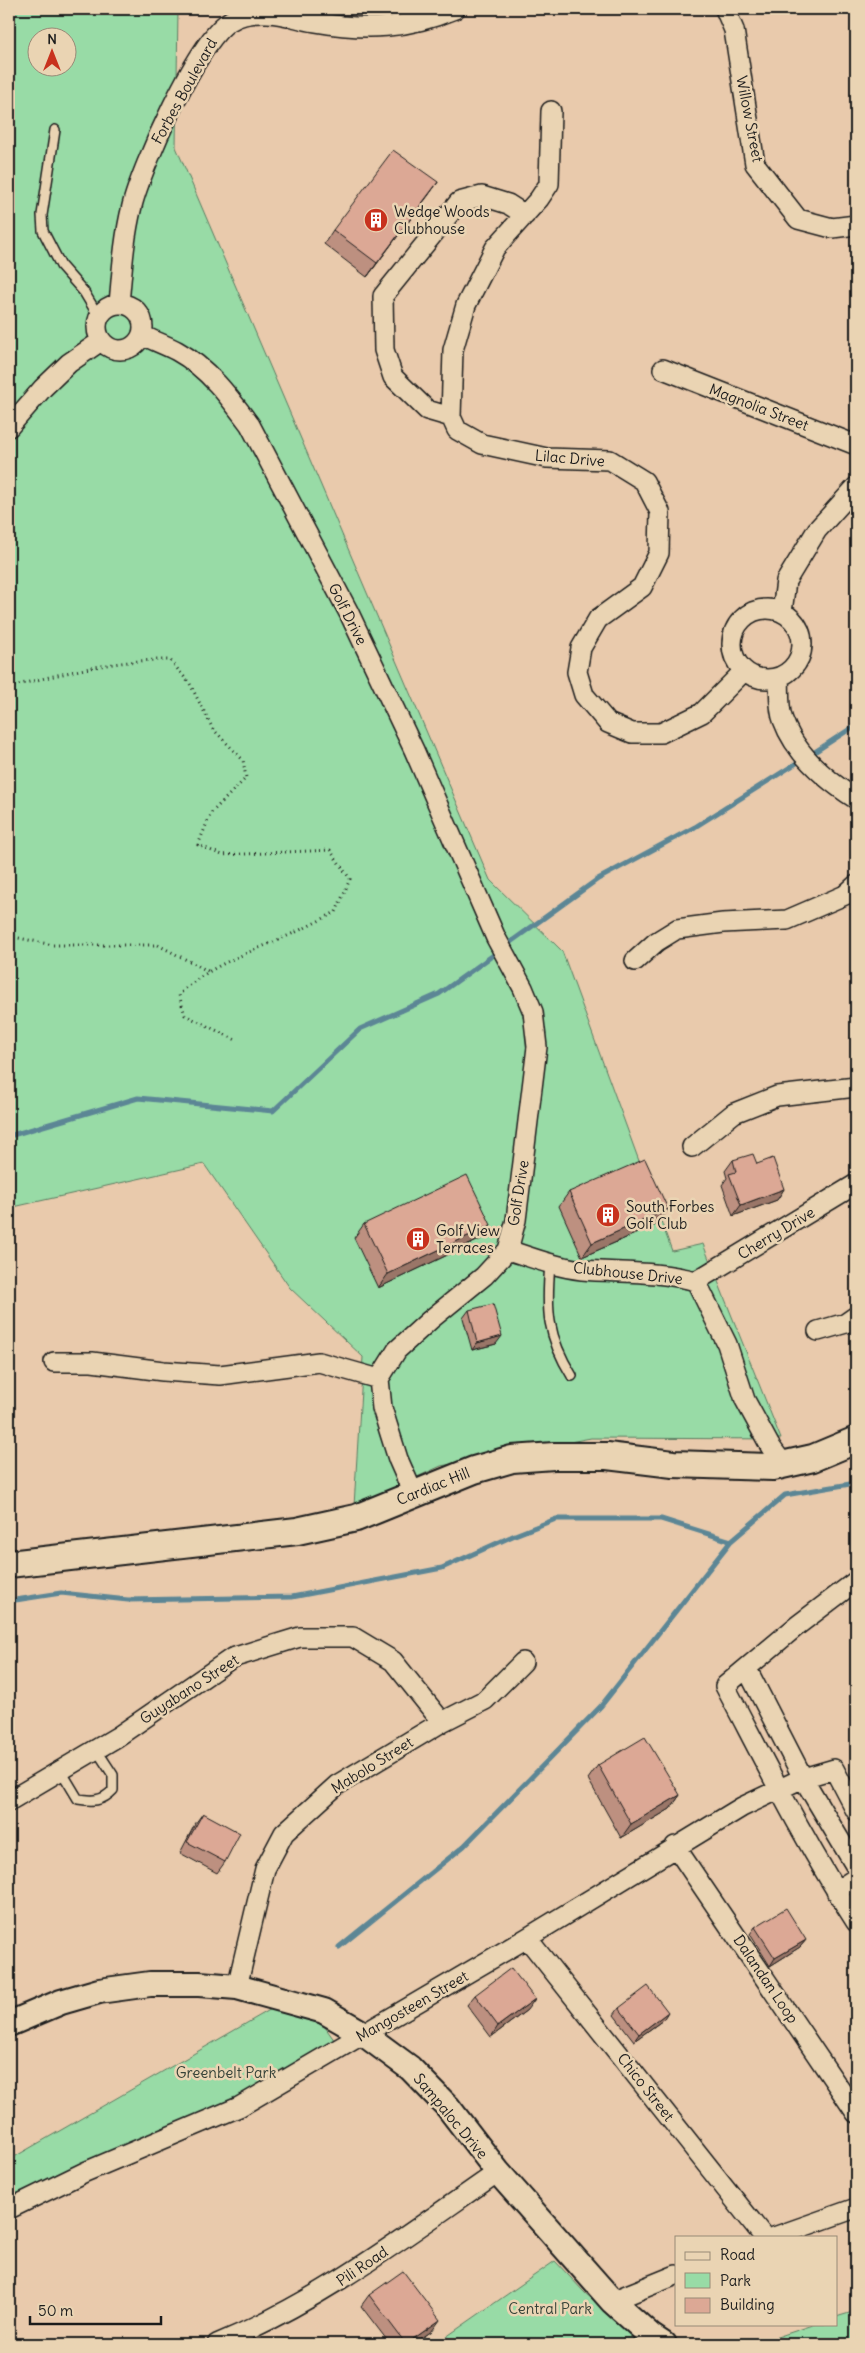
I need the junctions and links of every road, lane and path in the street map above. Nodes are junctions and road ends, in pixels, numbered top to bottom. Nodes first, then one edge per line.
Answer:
1 (455, 9) edge
2 (725, 9) edge
3 (551, 111) dead end
4 (55, 130) dead end
5 (525, 215) junction
6 (856, 225) edge
7 (119, 304) junction
8 (99, 317) junction
9 (142, 335) junction
10 (101, 341) junction
11 (663, 369) dead end
12 (451, 417) junction
13 (9, 427) edge
14 (856, 445) edge
15 (856, 486) edge
16 (782, 612) junction
17 (744, 671) junction
18 (779, 677) junction
19 (9, 687) edge
20 (856, 799) edge
21 (856, 885) edge
22 (9, 936) edge
23 (635, 961) dead end
24 (209, 971) junction
25 (238, 1041) dead end
26 (856, 1086) edge
27 (692, 1147) dead end
28 (856, 1184) edge
29 (508, 1250) junction
30 (550, 1264) junction
31 (696, 1281) junction
32 (856, 1316) edge
33 (818, 1331) dead end
34 (54, 1362) dead end
35 (572, 1376) dead end
36 (379, 1379) junction
37 (856, 1440) edge
38 (784, 1465) junction
39 (413, 1493) junction
40 (9, 1564) edge
41 (856, 1581) edge
42 (523, 1662) dead end
43 (747, 1669) junction
44 (442, 1722) junction
45 (96, 1749) junction
46 (59, 1769) junction
47 (803, 1778) junction
48 (779, 1790) junction
49 (9, 1800) edge
50 (856, 1811) edge
51 (675, 1846) junction
52 (856, 1867) edge
53 (856, 1878) edge
54 (836, 1890) junction
55 (856, 1922) edge
56 (527, 1938) junction
57 (237, 1988) junction
58 (9, 2024) edge
59 (364, 2034) junction
60 (856, 2113) edge
61 (498, 2172) junction
62 (856, 2208) edge
63 (9, 2210) edge
64 (763, 2236) edge
65 (777, 2236) edge
66 (675, 2275) edge
67 (612, 2301) junction
68 (217, 2344) edge
69 (663, 2344) edge

1 - 7 street, Forbes Boulevard
2 - 6 street, Willow Street
3 - 5 street
4 - 8 lane
5 - 12 street
5 - 12 street
7 - 8 street
7 - 9 street
8 - 10 street
9 - 10 street
9 - 29 street, Golf Drive
10 - 13 street
11 - 14 street, Magnolia Street
12 - 17 street, Lilac Drive
15 - 16 street
16 - 17 street
16 - 18 street
17 - 18 street
18 - 20 street
19 - 24 path
21 - 23 street
22 - 24 path
24 - 25 path
26 - 27 street
28 - 31 street, Cherry Drive
29 - 30 street, Clubhouse Drive
29 - 36 street, Golf Drive
30 - 31 street, Clubhouse Drive
30 - 35 lane
31 - 38 street, Clubhouse Drive
32 - 33 street
34 - 36 street
36 - 39 street
37 - 38 main road, Cardiac Hill
38 - 39 main road, Cardiac Hill
39 - 40 main road, Cardiac Hill
41 - 43 street
42 - 44 street, Mabolo Street
43 - 47 street
43 - 48 street
44 - 45 street, Guyabano Street
44 - 57 street, Mabolo Street
45 - 46 street, Guyabano Street
45 - 46 lane
46 - 49 street, Guyabano Street
47 - 48 street, Mangosteen Street
47 - 50 street, Mangosteen Street
47 - 52 street
48 - 51 street, Mangosteen Street
48 - 54 street
51 - 56 street, Mangosteen Street
51 - 60 street, Dalandan Loop
53 - 54 street
54 - 55 street
56 - 59 street, Mangosteen Street
56 - 64 street, Chico Street
57 - 58 street, Sampaloc Drive
57 - 59 street, Sampaloc Drive
59 - 61 street, Sampaloc Drive
59 - 63 street, Mangosteen Street
61 - 67 street, Sampaloc Drive
61 - 68 street, Pili Road
62 - 65 street
66 - 67 street
67 - 69 street, Sampaloc Drive

